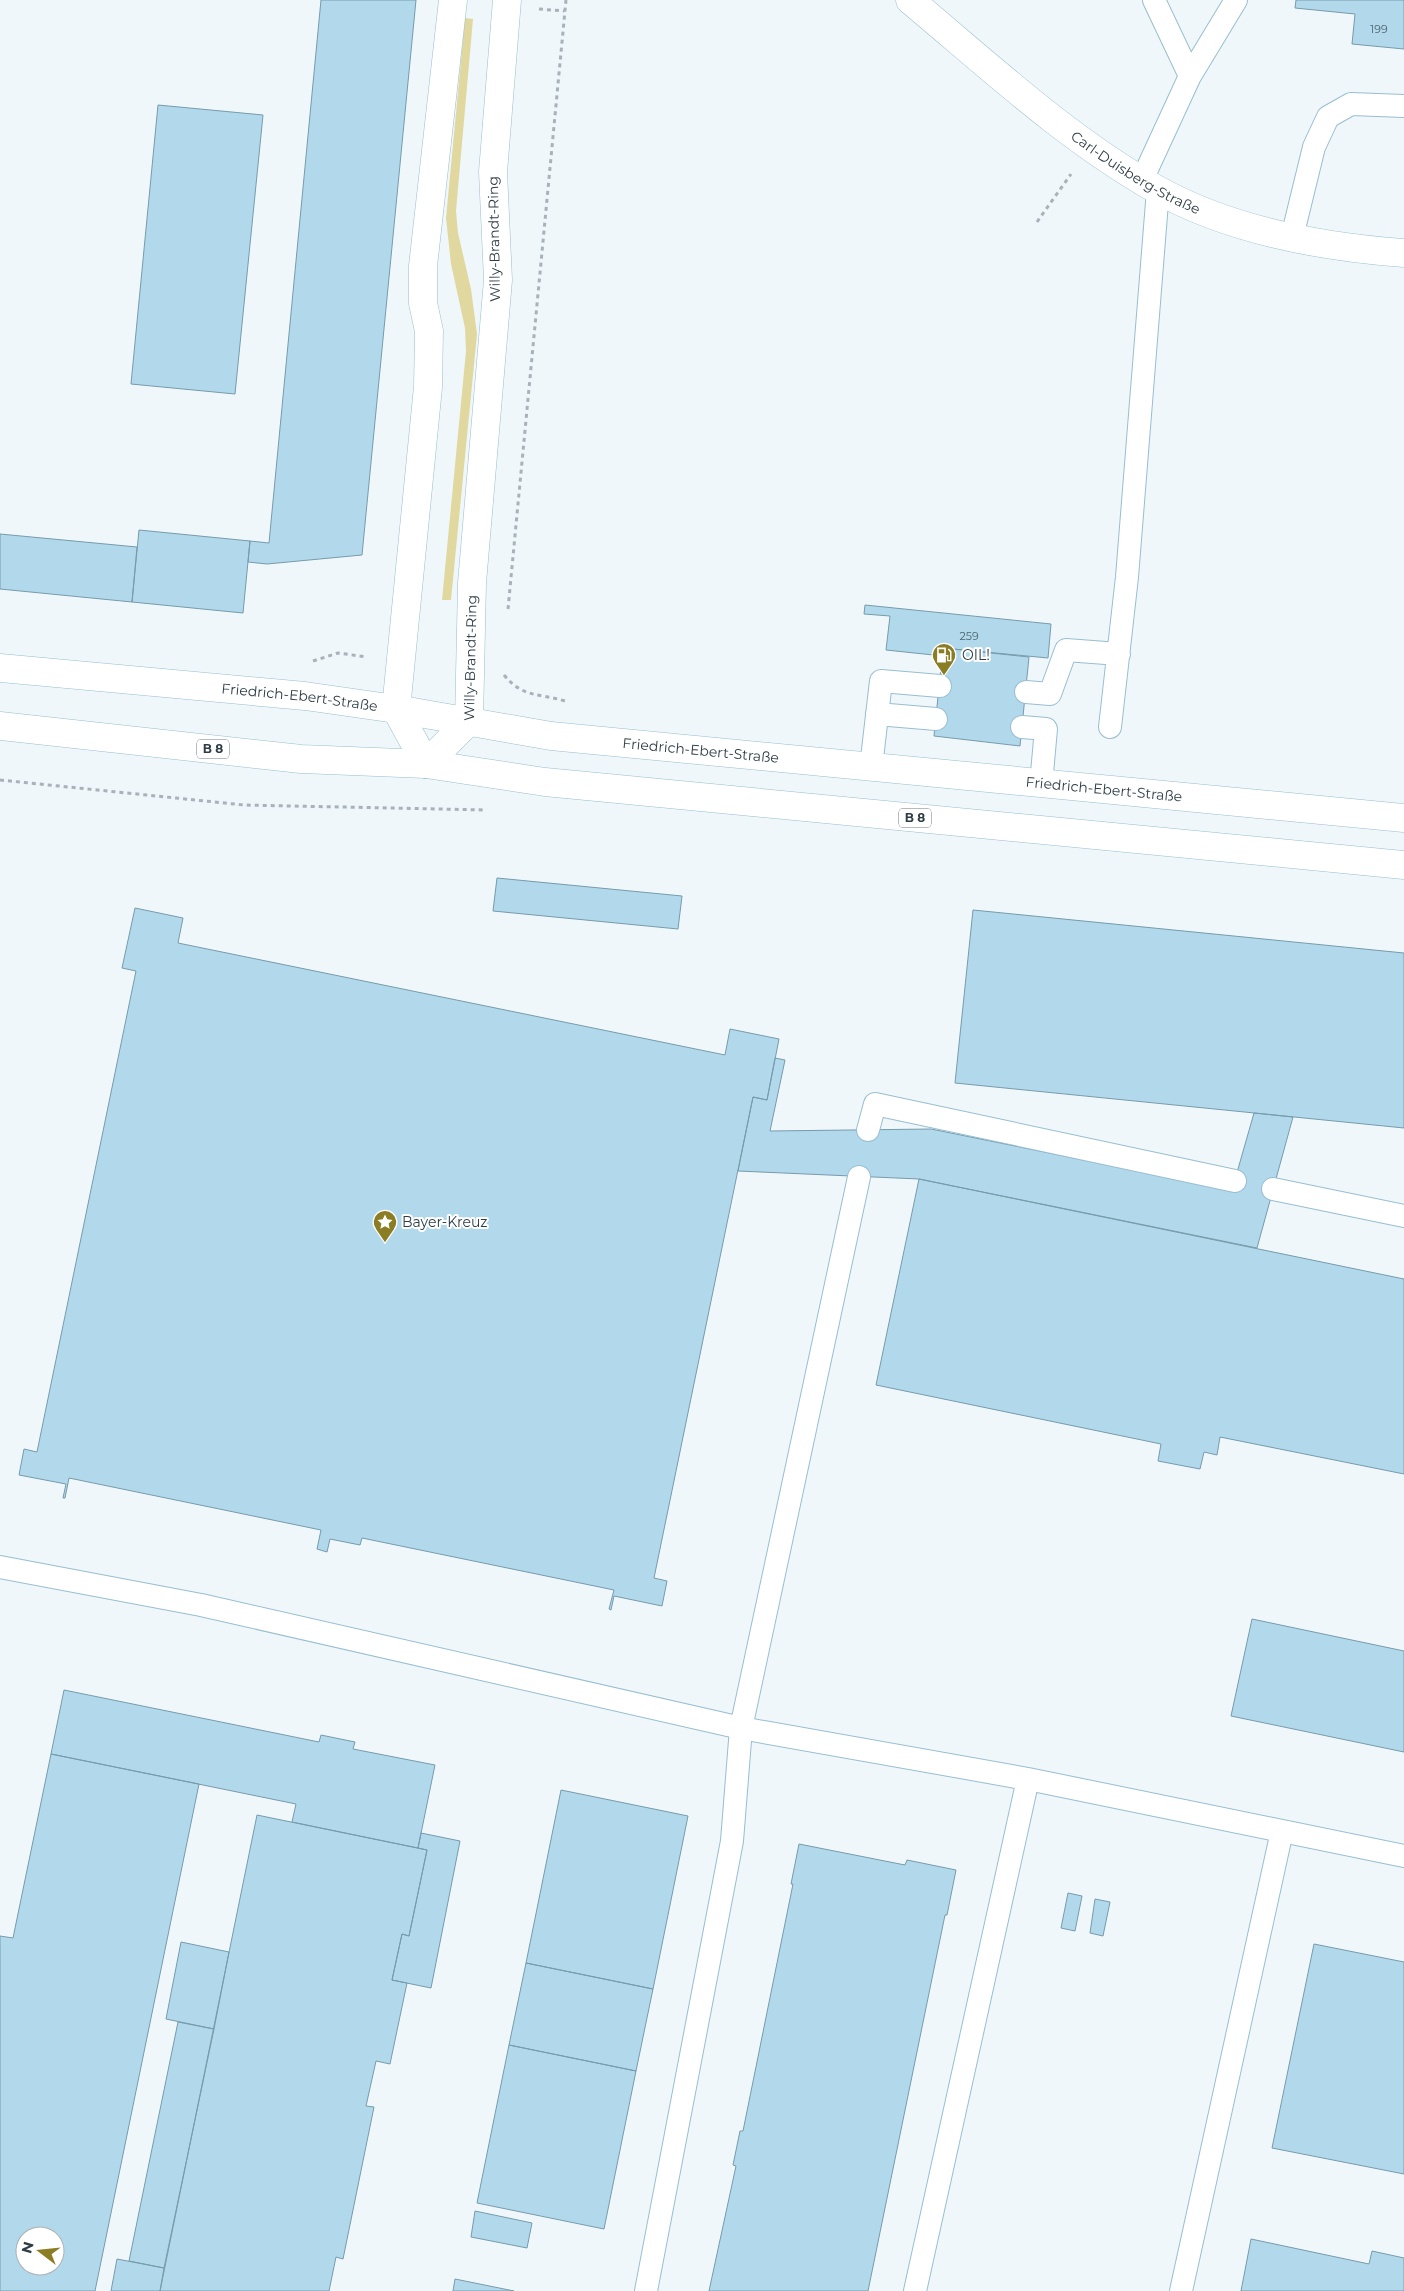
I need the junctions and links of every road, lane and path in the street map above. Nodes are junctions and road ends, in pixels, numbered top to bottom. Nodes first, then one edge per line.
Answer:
1 (453, 0) edge
2 (507, 0) edge
3 (566, 0) edge
4 (910, 0) edge
5 (1154, 0) edge
6 (1236, 0) edge
7 (1190, 76) junction
8 (1404, 106) edge
9 (1090, 146) junction
10 (1150, 185) junction
11 (1037, 222) dead end
12 (1292, 237) junction
13 (1404, 253) edge
14 (508, 613) dead end
15 (1119, 654) junction
16 (0, 668) edge
17 (940, 686) dead end
18 (1026, 692) dead end
19 (1050, 694) junction
20 (396, 708) junction
21 (877, 714) junction
22 (936, 720) dead end
23 (469, 722) junction
24 (0, 726) edge
25 (1022, 727) dead end
26 (1110, 727) dead end
27 (1046, 730) junction
28 (426, 764) junction
29 (871, 767) junction
30 (0, 780) edge
31 (1041, 784) junction
32 (419, 807) dead end
33 (1404, 818) edge
34 (1404, 865) edge
35 (868, 1130) dead end
36 (859, 1177) dead end
37 (1235, 1181) dead end
38 (1273, 1189) dead end
39 (1404, 1216) edge
40 (0, 1567) edge
41 (741, 1728) junction
42 (1028, 1779) junction
43 (1282, 1831) junction
44 (1404, 1856) edge
45 (646, 2291) edge
46 (915, 2291) edge
47 (1181, 2291) edge

1 - 20 main road
2 - 23 main road, Willy-Brandt-Ring
3 - 14 path
4 - 9 main road, Carl-Duisberg-Straße
5 - 7 lane
6 - 7 lane
7 - 10 lane
8 - 12 lane
9 - 10 main road, Carl-Duisberg-Straße
9 - 11 path
10 - 12 main road, Carl-Duisberg-Straße
10 - 15 lane
12 - 13 main road, Carl-Duisberg-Straße
15 - 19 lane
15 - 26 lane
16 - 20 main road, Friedrich-Ebert-Straße
17 - 21 lane
18 - 19 lane
19 - 27 lane
20 - 23 main road, Friedrich-Ebert-Straße
20 - 28 main road
21 - 22 lane
21 - 29 lane
23 - 28 main road, Willy-Brandt-Ring
23 - 29 main road, Friedrich-Ebert-Straße
24 - 28 main road, B 8
25 - 27 lane
27 - 31 lane
28 - 34 main road, B 8
29 - 31 main road, Friedrich-Ebert-Straße
30 - 32 path
31 - 33 main road, Friedrich-Ebert-Straße
35 - 37 lane
36 - 41 lane
38 - 39 lane
40 - 41 lane
41 - 42 lane
41 - 45 lane
42 - 43 lane
42 - 46 lane
43 - 44 lane
43 - 47 lane

